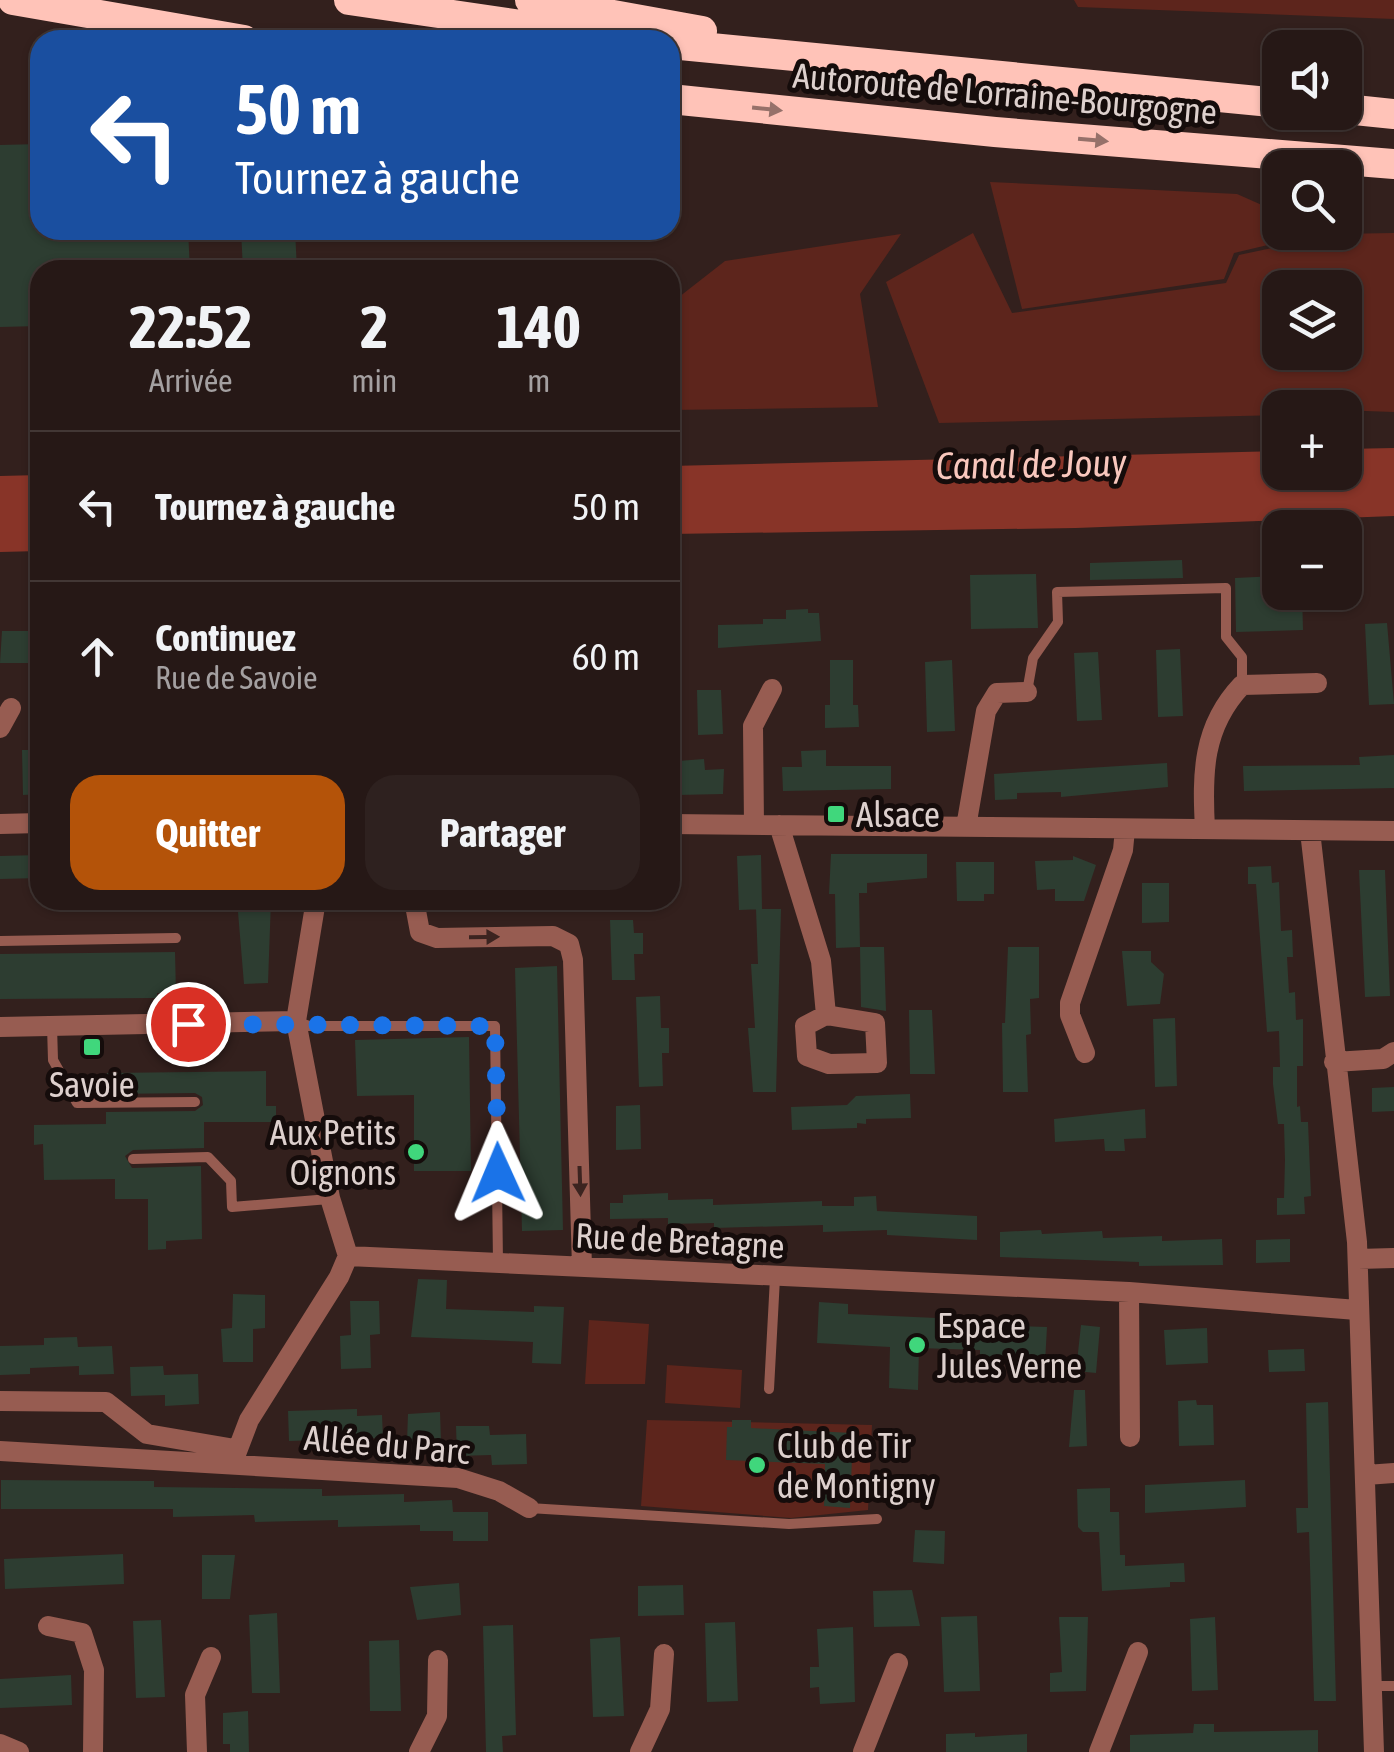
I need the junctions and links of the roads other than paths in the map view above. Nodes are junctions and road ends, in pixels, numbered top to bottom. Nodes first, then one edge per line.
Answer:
1 (13, 0) edge
2 (349, 0) edge
3 (530, 0) edge
4 (69, 10) junction
5 (0, 17) edge
6 (186, 30) edge
7 (556, 30) edge
8 (680, 45) edge
9 (892, 65) junction
10 (680, 99) edge
11 (1262, 101) edge
12 (1362, 111) edge
13 (1394, 114) edge
14 (1394, 164) edge
15 (1317, 683) dead end
16 (1242, 685) junction
17 (772, 690) dead end
18 (1027, 692) joint
19 (11, 708) dead end
20 (0, 728) edge
21 (30, 823) edge
22 (0, 824) edge
23 (680, 824) edge
24 (754, 825) junction
25 (779, 825) junction
26 (966, 827) junction
27 (1124, 829) junction
28 (1205, 830) junction
29 (1310, 831) junction
30 (1394, 832) edge
31 (314, 910) edge
32 (416, 910) edge
33 (176, 938) dead end
34 (0, 941) edge
35 (826, 1015) dead end
36 (296, 1022) junction
37 (52, 1026) junction
38 (0, 1027) edge
39 (1394, 1052) edge
40 (1085, 1053) dead end
41 (1334, 1062) junction
42 (195, 1102) dead end
43 (133, 1159) dead end
44 (330, 1198) junction
45 (348, 1256) junction
46 (1394, 1258) edge
47 (1358, 1259) junction
48 (498, 1263) junction
49 (582, 1267) junction
50 (774, 1278) junction
51 (1129, 1292) junction
52 (1357, 1310) junction
53 (769, 1389) dead end
54 (0, 1400) edge
55 (147, 1434) junction
56 (1130, 1437) dead end
57 (0, 1451) edge
58 (234, 1456) junction
59 (153, 1459) junction
60 (1366, 1474) junction
61 (1394, 1474) edge
62 (528, 1508) joint
63 (877, 1519) dead end
64 (48, 1626) dead end
65 (1138, 1652) dead end
66 (664, 1654) dead end
67 (210, 1657) dead end
68 (438, 1660) dead end
69 (898, 1663) dead end
70 (1372, 1686) junction
71 (1394, 1686) edge
72 (0, 1744) edge
73 (19, 1752) edge
74 (94, 1752) edge
75 (197, 1752) edge
76 (419, 1752) edge
77 (640, 1752) edge
78 (863, 1752) edge
79 (1099, 1752) edge
80 (1374, 1752) edge

1 - 4 highway
2 - 7 highway
3 - 9 highway
4 - 5 highway
4 - 6 highway
8 - 9 highway, Autoroute de Lorraine-Bourgogne
9 - 11 highway, Autoroute de Lorraine-Bourgogne
10 -> 14 highway, Autoroute de Lorraine-Bourgogne
12 - 13 highway
15 - 16 street
16 - 18 lane
16 - 28 street
17 - 24 street
18 - 26 street
19 - 20 street
21 - 22 street
23 - 24 street
24 - 25 street
25 - 26 street
25 - 35 street
26 - 27 street
27 - 28 street
27 - 40 street
28 - 29 street
29 - 30 street
29 - 41 street
31 - 36 street
32 -> 49 street
33 - 34 lane
36 - 37 street
36 - 44 street
36 - 48 lane
37 - 38 street
37 - 42 lane
39 - 41 street
41 - 47 street
43 - 44 lane
44 - 45 street
45 - 48 street, Rue de Bretagne
45 - 58 street, Allée du Parc
46 - 47 street
47 - 52 street
48 - 49 street, Rue de Bretagne
49 - 50 street, Rue de Bretagne
50 - 51 street, Rue de Bretagne
50 - 53 lane
51 - 52 street, Rue de Bretagne
51 - 56 street
52 - 60 street
54 - 55 street, Allée du Parc
55 - 58 street, Allée du Parc
55 - 59 street
57 - 59 street, Allée du Parc
58 - 59 street, Allée du Parc
58 - 62 street, Allée du Parc
60 - 61 street
60 - 70 street
62 - 63 lane
64 - 74 street
65 - 79 street
66 - 77 street
67 - 75 street
68 - 76 street
69 - 78 street
70 - 71 lane
70 - 80 street
72 - 73 street

